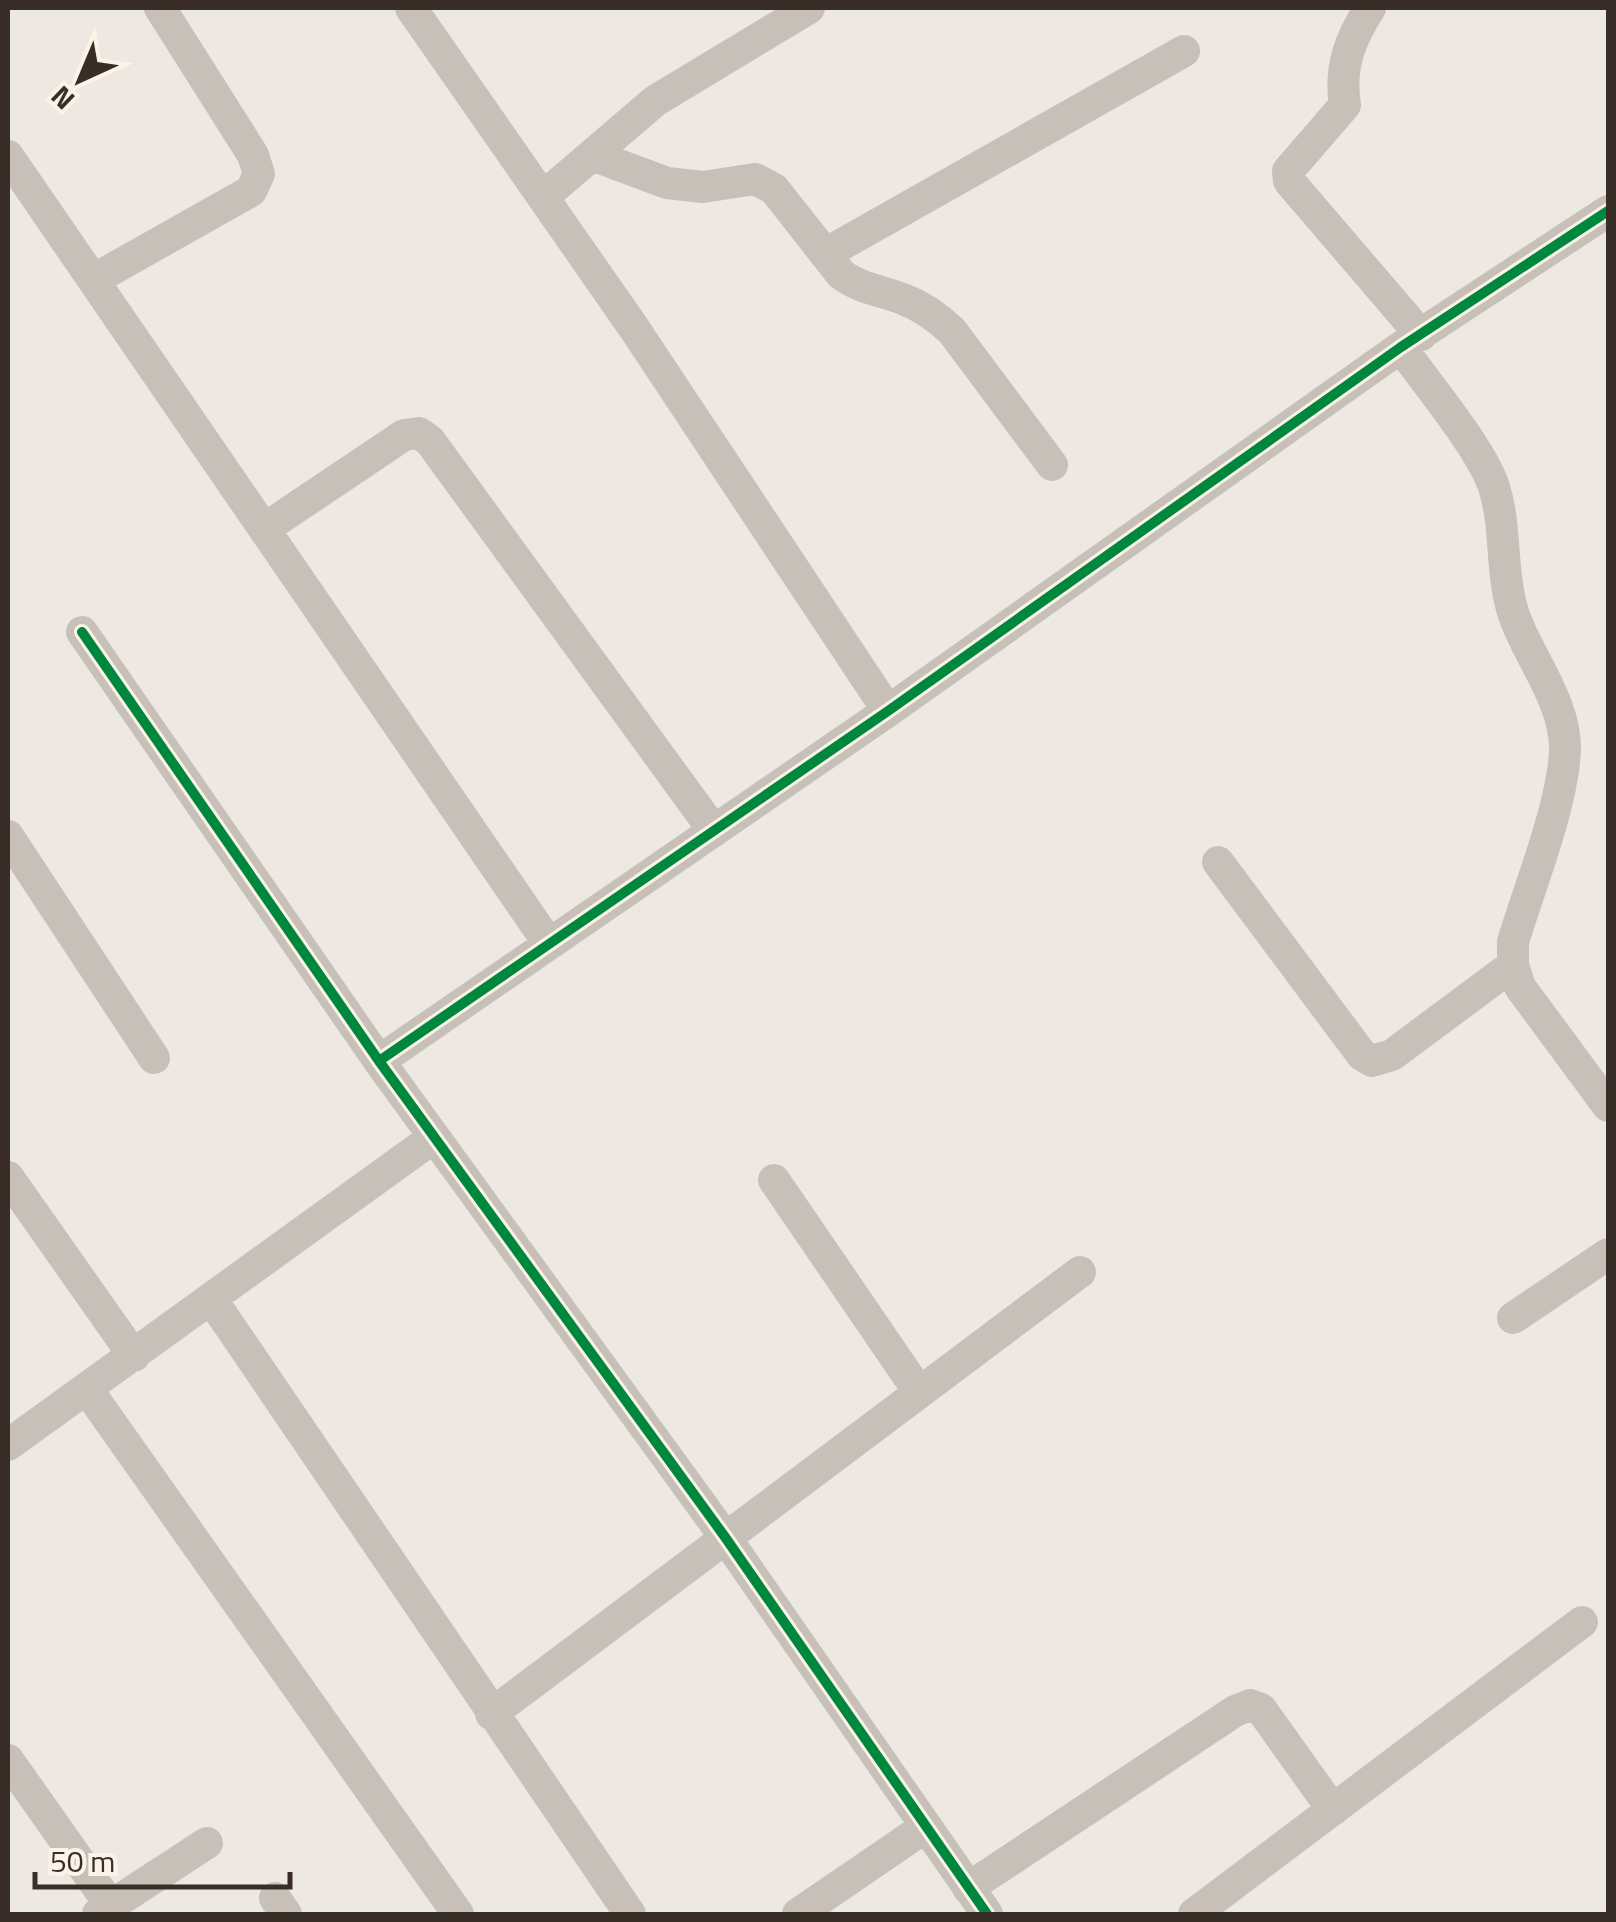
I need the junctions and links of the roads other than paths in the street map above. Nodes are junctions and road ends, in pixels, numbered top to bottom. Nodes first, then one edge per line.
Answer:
1 (160, 8) edge
2 (412, 8) edge
3 (809, 8) edge
4 (1370, 8) edge
5 (1184, 51) dead end
6 (592, 155) junction
7 (8, 156) edge
8 (543, 197) junction
9 (1608, 210) edge
10 (824, 254) junction
11 (92, 280) junction
12 (1411, 341) junction
13 (1052, 465) dead end
14 (264, 529) junction
15 (82, 632) dead end
16 (888, 711) junction
17 (714, 831) junction
18 (8, 836) edge
19 (1218, 862) dead end
20 (549, 944) junction
21 (1512, 965) junction
22 (154, 1058) dead end
23 (378, 1061) junction
24 (1608, 1106) edge
25 (433, 1138) junction
26 (8, 1177) edge
27 (774, 1180) dead end
28 (1608, 1254) edge
29 (1080, 1272) dead end
30 (212, 1300) junction
31 (1512, 1318) dead end
32 (134, 1356) junction
33 (86, 1389) junction
34 (920, 1392) junction
35 (8, 1445) edge
36 (725, 1538) junction
37 (1582, 1622) dead end
38 (491, 1714) junction
39 (8, 1760) edge
40 (1332, 1810) junction
41 (924, 1828) junction
42 (206, 1843) dead end
43 (977, 1901) edge
44 (104, 1910) edge
45 (458, 1914) edge
46 (630, 1914) edge
47 (798, 1914) edge
48 (1194, 1914) edge

1 - 11 street
2 - 8 street
3 - 6 street
4 - 12 street
5 - 10 street
6 - 8 street
6 - 10 street
7 - 11 street
8 - 16 street
9 - 12 street
10 - 13 street
11 - 14 street
12 - 16 street
12 - 21 street
14 - 17 street
14 - 20 street
15 - 23 street
16 - 17 street
17 - 20 street
18 - 22 street
19 - 21 street
20 - 23 street
21 - 24 street
23 - 25 street
25 - 30 street
25 - 36 street
26 - 32 street
27 - 34 street
28 - 31 street
29 - 34 street
30 - 32 street
30 - 38 street
32 - 33 street
33 - 35 street
33 - 45 street
34 - 36 street
36 - 38 street
36 - 41 street
37 - 40 street
38 - 46 street
39 - 44 street
40 - 43 street
40 - 48 street
41 - 43 street
41 - 47 street
42 - 44 street

